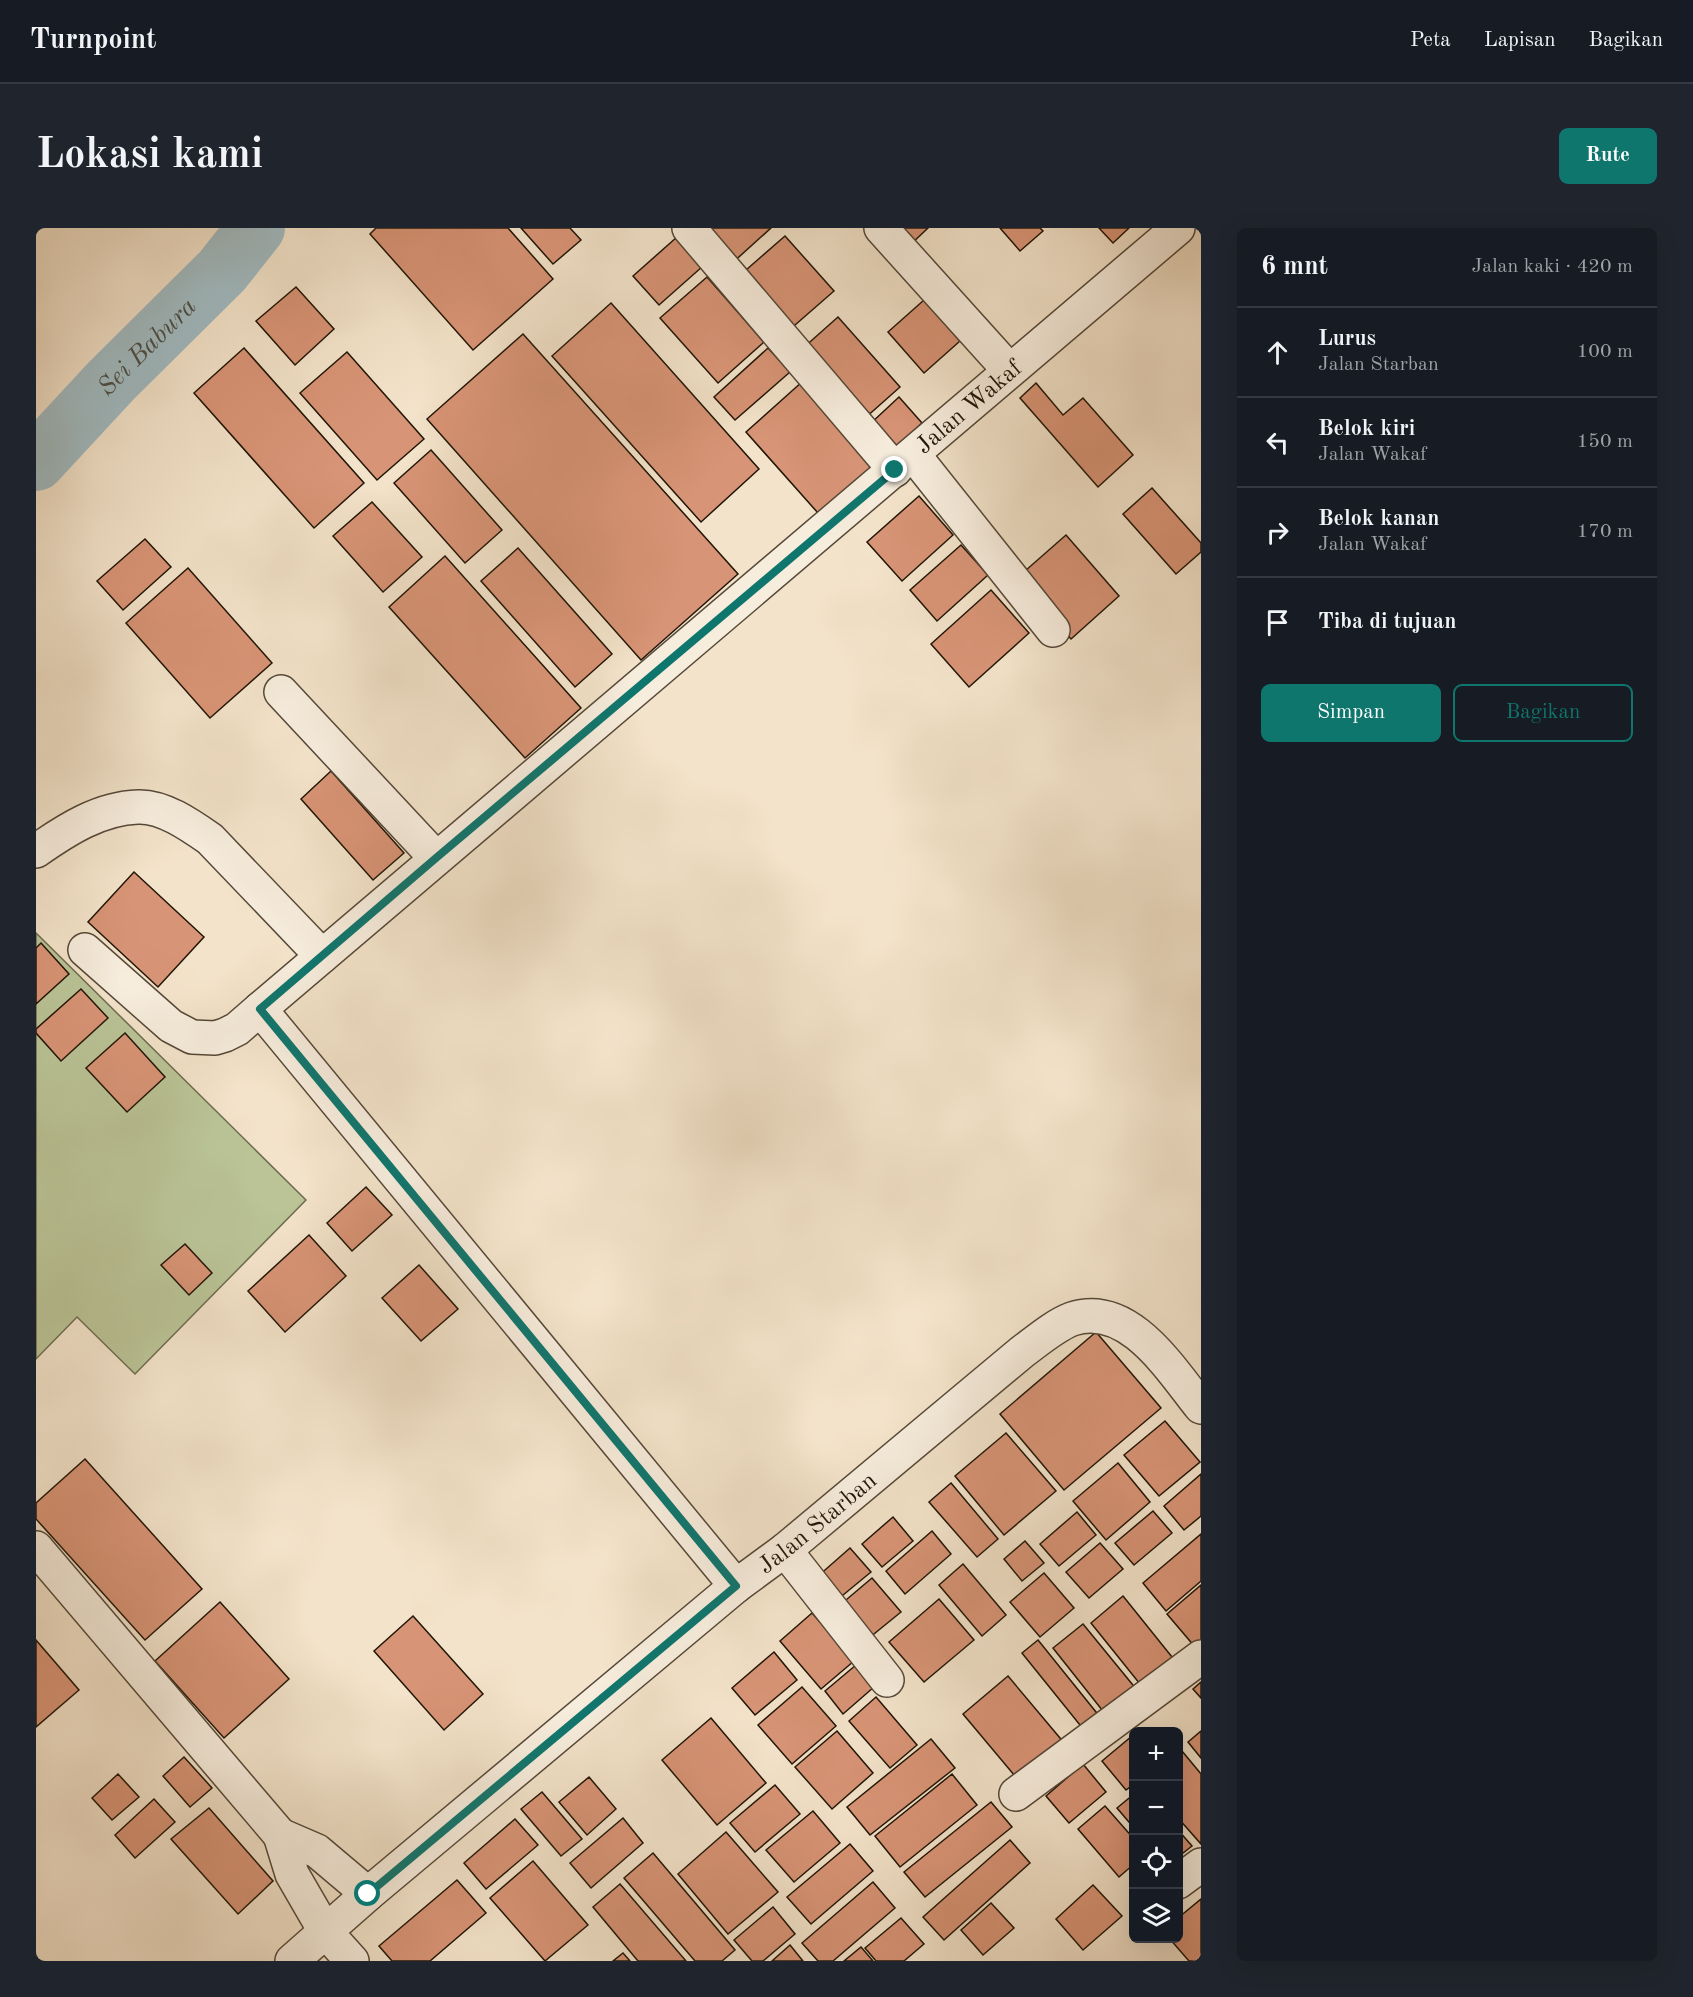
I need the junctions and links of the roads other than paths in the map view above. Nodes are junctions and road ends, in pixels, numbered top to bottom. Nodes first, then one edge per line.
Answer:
1 (689, 228) edge
2 (881, 228) edge
3 (1178, 228) edge
4 (1009, 370) junction
5 (904, 462) junction
6 (1053, 630) dead end
7 (280, 692) dead end
8 (36, 851) edge
9 (436, 858) junction
10 (85, 950) dead end
11 (322, 956) junction
12 (260, 1009) junction
13 (1201, 1407) edge
14 (36, 1548) edge
15 (785, 1550) junction
16 (736, 1586) junction
17 (1201, 1657) edge
18 (887, 1680) dead end
19 (1016, 1794) dead end
20 (280, 1835) junction
21 (1201, 1865) edge
22 (1183, 1879) edge
23 (368, 1894) junction
24 (325, 1931) junction
25 (292, 1961) edge
26 (352, 1961) edge

1 - 5 street
2 - 4 street
3 - 4 street, Jalan Wakaf
4 - 5 street, Jalan Wakaf
5 - 6 street
5 - 9 street, Jalan Wakaf
7 - 9 street
8 - 11 street
9 - 11 street, Jalan Wakaf
10 - 12 street, Jalan Wakaf
11 - 12 street, Jalan Wakaf
12 - 16 street
13 - 15 street, Jalan Starban
14 - 20 street
15 - 16 street, Jalan Starban
15 - 18 street
16 - 23 street, Jalan Starban
17 - 19 street
20 - 23 street
20 - 24 street
21 - 22 street
23 - 24 street, Jalan Starban
24 - 25 street, Jalan Starban
24 - 26 street

